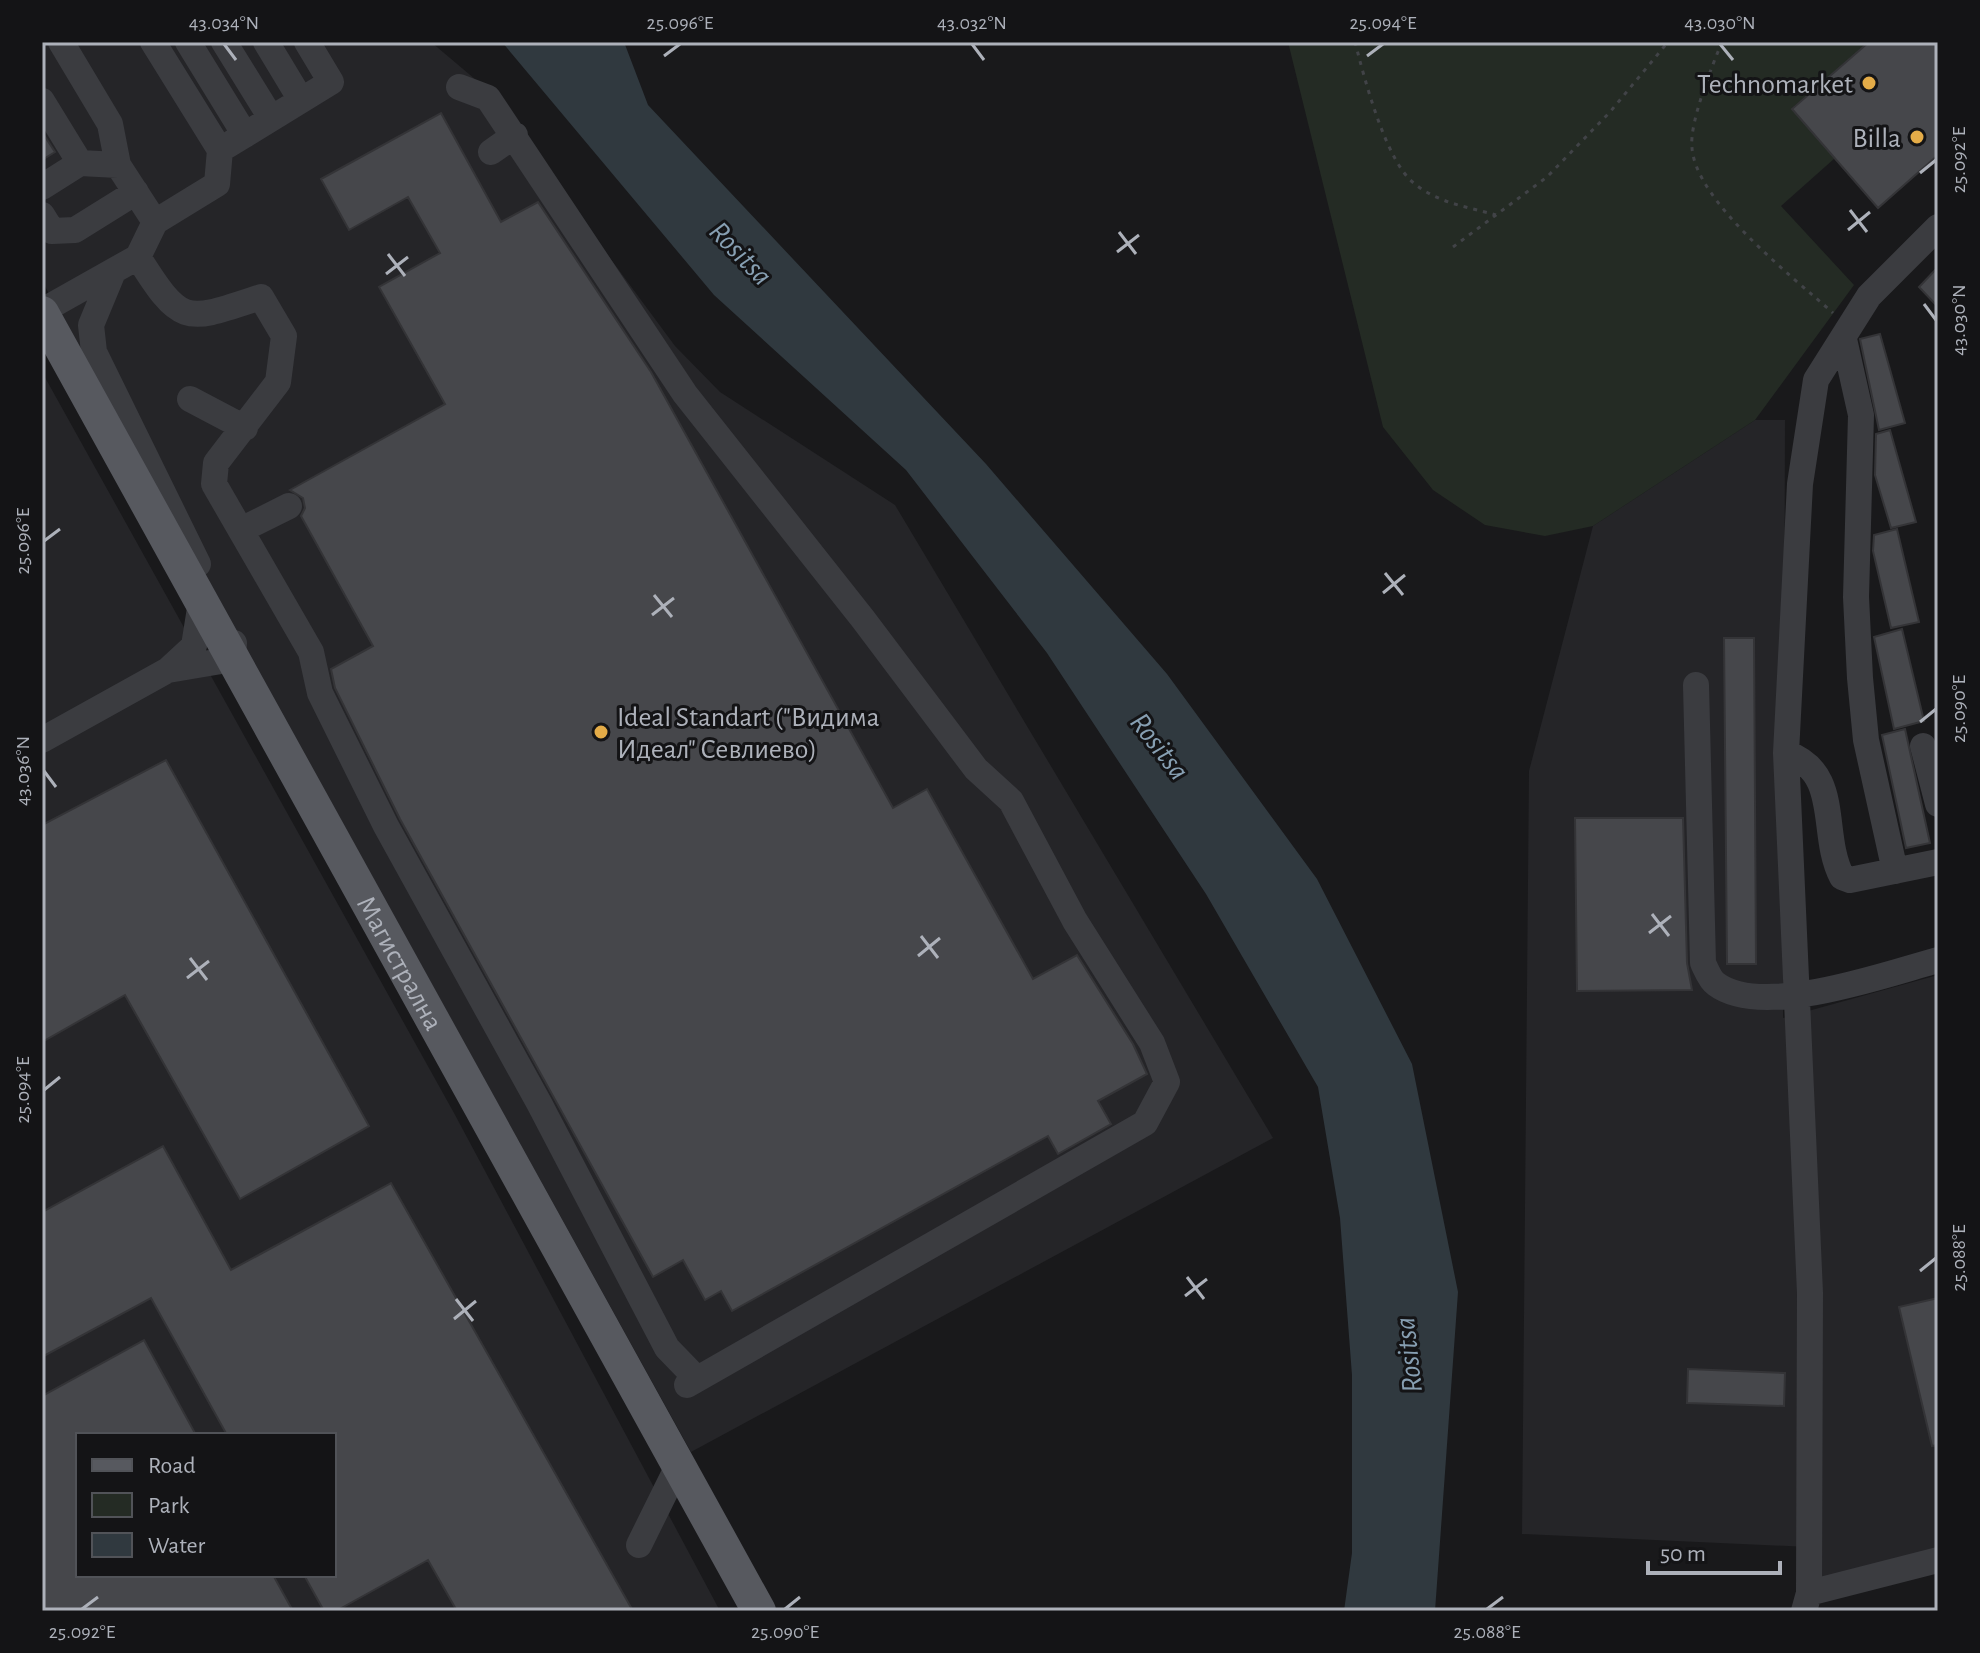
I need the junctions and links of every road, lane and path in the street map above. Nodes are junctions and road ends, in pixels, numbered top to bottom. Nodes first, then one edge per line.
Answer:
1 (61, 42) edge
2 (153, 42) edge
3 (188, 42) edge
4 (224, 42) edge
5 (266, 42) edge
6 (307, 42) edge
7 (1355, 42) edge
8 (1668, 42) edge
9 (1722, 42) edge
10 (459, 87) dead end
11 (301, 100) junction
12 (42, 101) edge
13 (271, 118) junction
14 (245, 135) junction
15 (515, 135) junction
16 (220, 150) junction
17 (491, 152) dead end
18 (80, 163) junction
19 (118, 165) junction
20 (42, 187) edge
21 (136, 192) junction
22 (42, 215) edge
23 (1496, 215) junction
24 (155, 222) junction
25 (1938, 227) edge
26 (1453, 247) dead end
27 (138, 257) junction
28 (113, 272) junction
29 (42, 312) edge
30 (1847, 334) junction
31 (190, 399) dead end
32 (245, 428) junction
33 (289, 506) dead end
34 (241, 530) junction
35 (201, 602) junction
36 (233, 659) junction
37 (168, 670) junction
38 (1696, 685) dead end
39 (42, 740) edge
40 (1923, 746) dead end
41 (1786, 753) junction
42 (1938, 804) edge
43 (1938, 862) edge
44 (1895, 871) junction
45 (1938, 960) edge
46 (1794, 998) junction
47 (679, 1464) junction
48 (639, 1545) dead end
49 (1938, 1560) edge
50 (1806, 1602) edge
51 (759, 1611) edge

1 - 19 street
2 - 16 street
3 - 14 street
4 - 13 street
5 - 11 street
6 - 11 street
7 - 23 path
8 - 23 path
9 - 30 path
10 - 15 street
11 - 13 street
12 - 18 street
13 - 14 street
14 - 16 street
15 - 17 street
15 - 34 street
16 - 24 street
18 - 19 street
18 - 20 street
19 - 21 street
21 - 22 street
21 - 24 street
23 - 26 path
24 - 27 street
25 - 30 street
27 - 28 street
27 - 32 street
28 - 29 street
28 - 36 street
29 - 35 main road, Магистрална
30 - 41 street
30 - 44 street
31 - 32 street
32 - 34 street
33 - 34 street
35 - 36 main road, Магистрална
35 - 37 street
36 - 37 street
36 - 47 main road, Магистрална
37 - 39 street
38 - 46 street
40 - 42 street
41 - 44 street
41 - 46 street
43 - 44 street
45 - 46 street
46 - 50 street
47 - 48 street
47 - 51 main road, Магистрална
49 - 50 street

